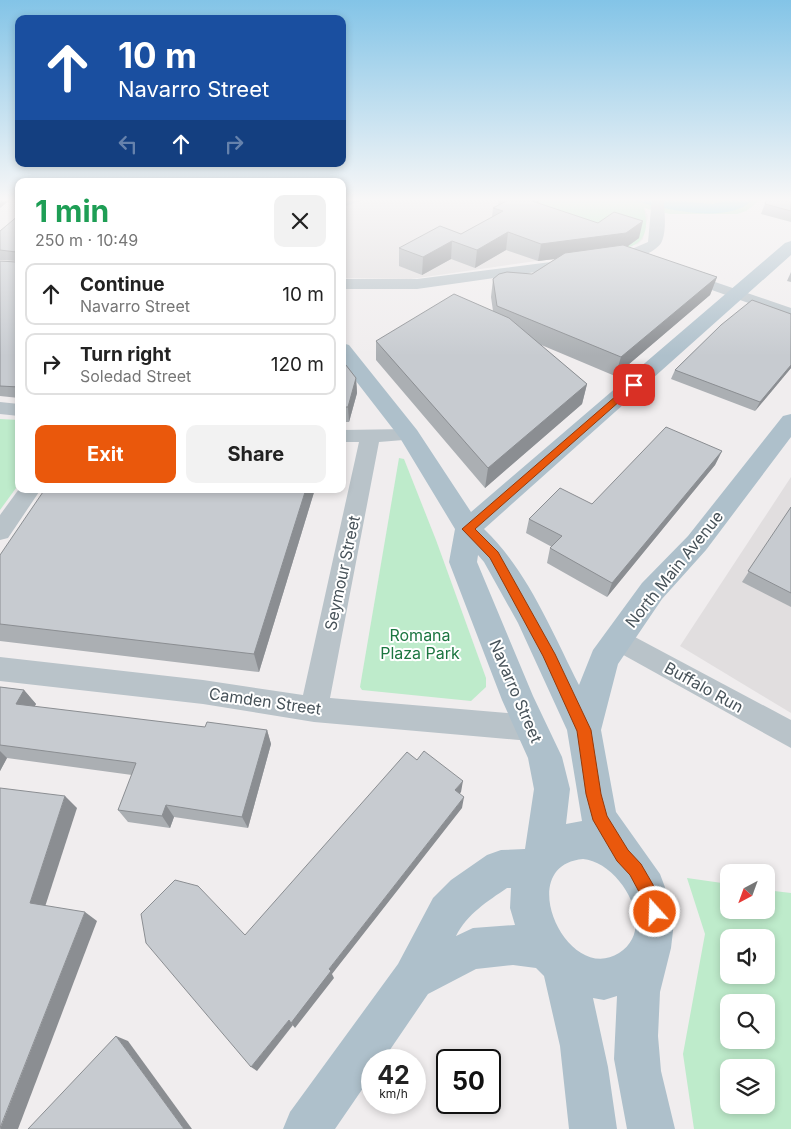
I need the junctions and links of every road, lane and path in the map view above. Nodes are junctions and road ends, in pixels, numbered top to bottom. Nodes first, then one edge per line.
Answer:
1 (640, 251) edge
2 (786, 251) edge
3 (629, 256) junction
4 (648, 263) edge
5 (666, 270) edge
6 (346, 284) edge
7 (735, 294) junction
8 (791, 313) edge
9 (346, 354) edge
10 (0, 408) edge
11 (15, 410) edge
12 (791, 421) edge
13 (409, 435) junction
14 (346, 436) edge
15 (370, 436) junction
16 (27, 493) edge
17 (468, 529) junction
18 (0, 532) edge
19 (618, 639) junction
20 (0, 669) edge
21 (314, 709) junction
22 (530, 728) junction
23 (584, 730) junction
24 (791, 735) edge
25 (622, 855) junction
26 (540, 862) junction
27 (651, 948) junction
28 (554, 957) junction
29 (414, 979) junction
30 (307, 1129) edge
31 (593, 1129) edge
32 (651, 1129) edge

1 - 3 street
2 - 7 main road
3 - 4 street
3 - 6 street
5 - 7 street
7 - 8 street
7 - 17 main road
9 - 13 main road
10 - 11 street
12 - 19 main road, North Main Avenue
13 - 15 street
13 - 17 main road
14 - 15 street
15 - 21 street, Seymour Street
16 - 18 street
17 - 22 main road, Navarro Street
17 - 23 main road
19 - 23 main road, North Main Avenue
19 - 24 street, Buffalo Run
20 - 21 street, Camden Street
21 - 22 street, Camden Street
22 - 26 main road, Navarro Street
23 - 25 main road
25 - 26 main road
25 - 27 main road
26 - 28 main road
26 - 29 main road
27 - 28 main road
27 - 32 main road
28 - 29 main road
28 - 31 main road
29 - 30 main road

